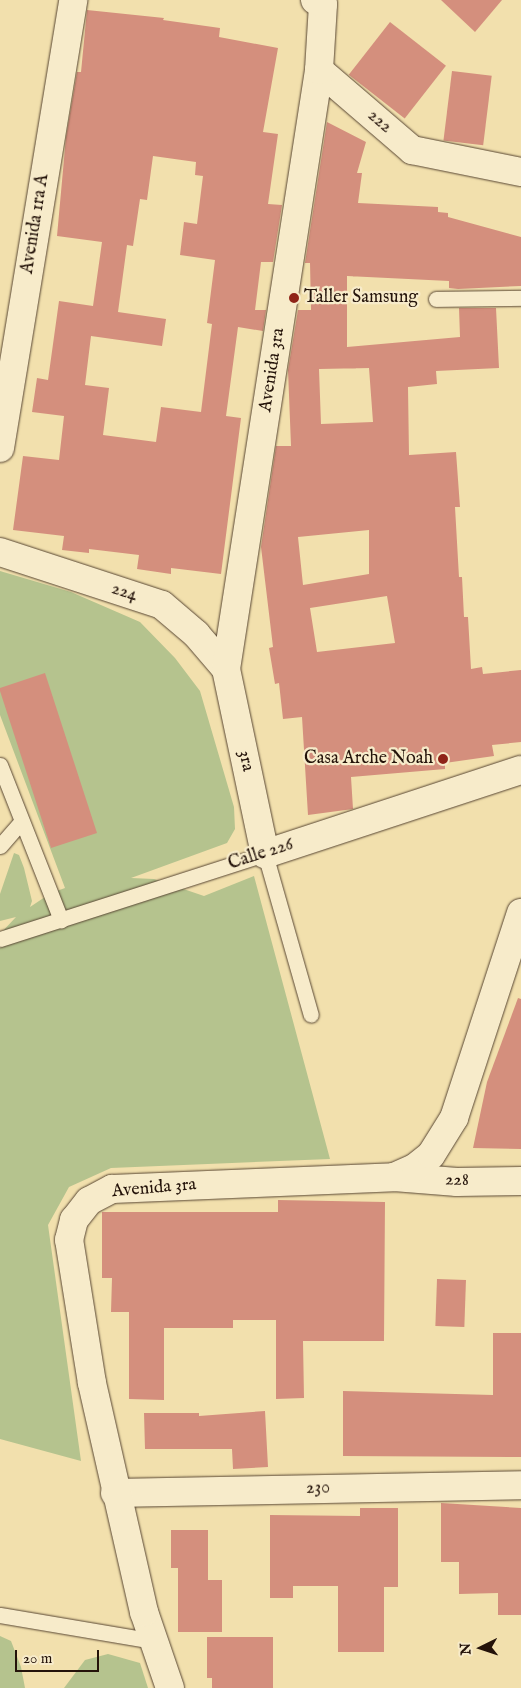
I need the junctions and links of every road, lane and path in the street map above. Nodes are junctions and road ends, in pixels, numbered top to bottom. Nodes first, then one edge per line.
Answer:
1 (72, 0) edge
2 (315, 0) edge
3 (319, 70) junction
4 (521, 172) edge
5 (521, 298) edge
6 (436, 299) dead end
7 (0, 448) edge
8 (0, 552) edge
9 (226, 669) junction
10 (0, 765) edge
11 (521, 770) edge
12 (22, 821) junction
13 (0, 846) edge
14 (264, 854) junction
15 (521, 913) edge
16 (60, 920) junction
17 (0, 939) edge
18 (311, 1015) dead end
19 (394, 1177) junction
20 (521, 1181) edge
21 (521, 1485) edge
22 (115, 1493) junction
23 (0, 1615) edge
24 (154, 1641) junction
25 (170, 1688) edge

1 - 7 street, Avenida 1ra A
2 - 3 street
3 - 4 street, 222
3 - 9 street, Avenida 3ra
5 - 6 lane
8 - 9 street, 224
9 - 14 street, 3ra
10 - 12 lane
11 - 14 street, Calle 226
12 - 13 lane
12 - 16 lane
14 - 16 lane, Calle 226
14 - 18 lane
15 - 19 street, Avenida 3ra
16 - 17 lane, Calle 226
19 - 20 street, 228
19 - 22 street, Avenida 3ra
21 - 22 street, 230
22 - 24 street, Avenida 3ra
23 - 24 lane
24 - 25 street, Avenida 3ra

